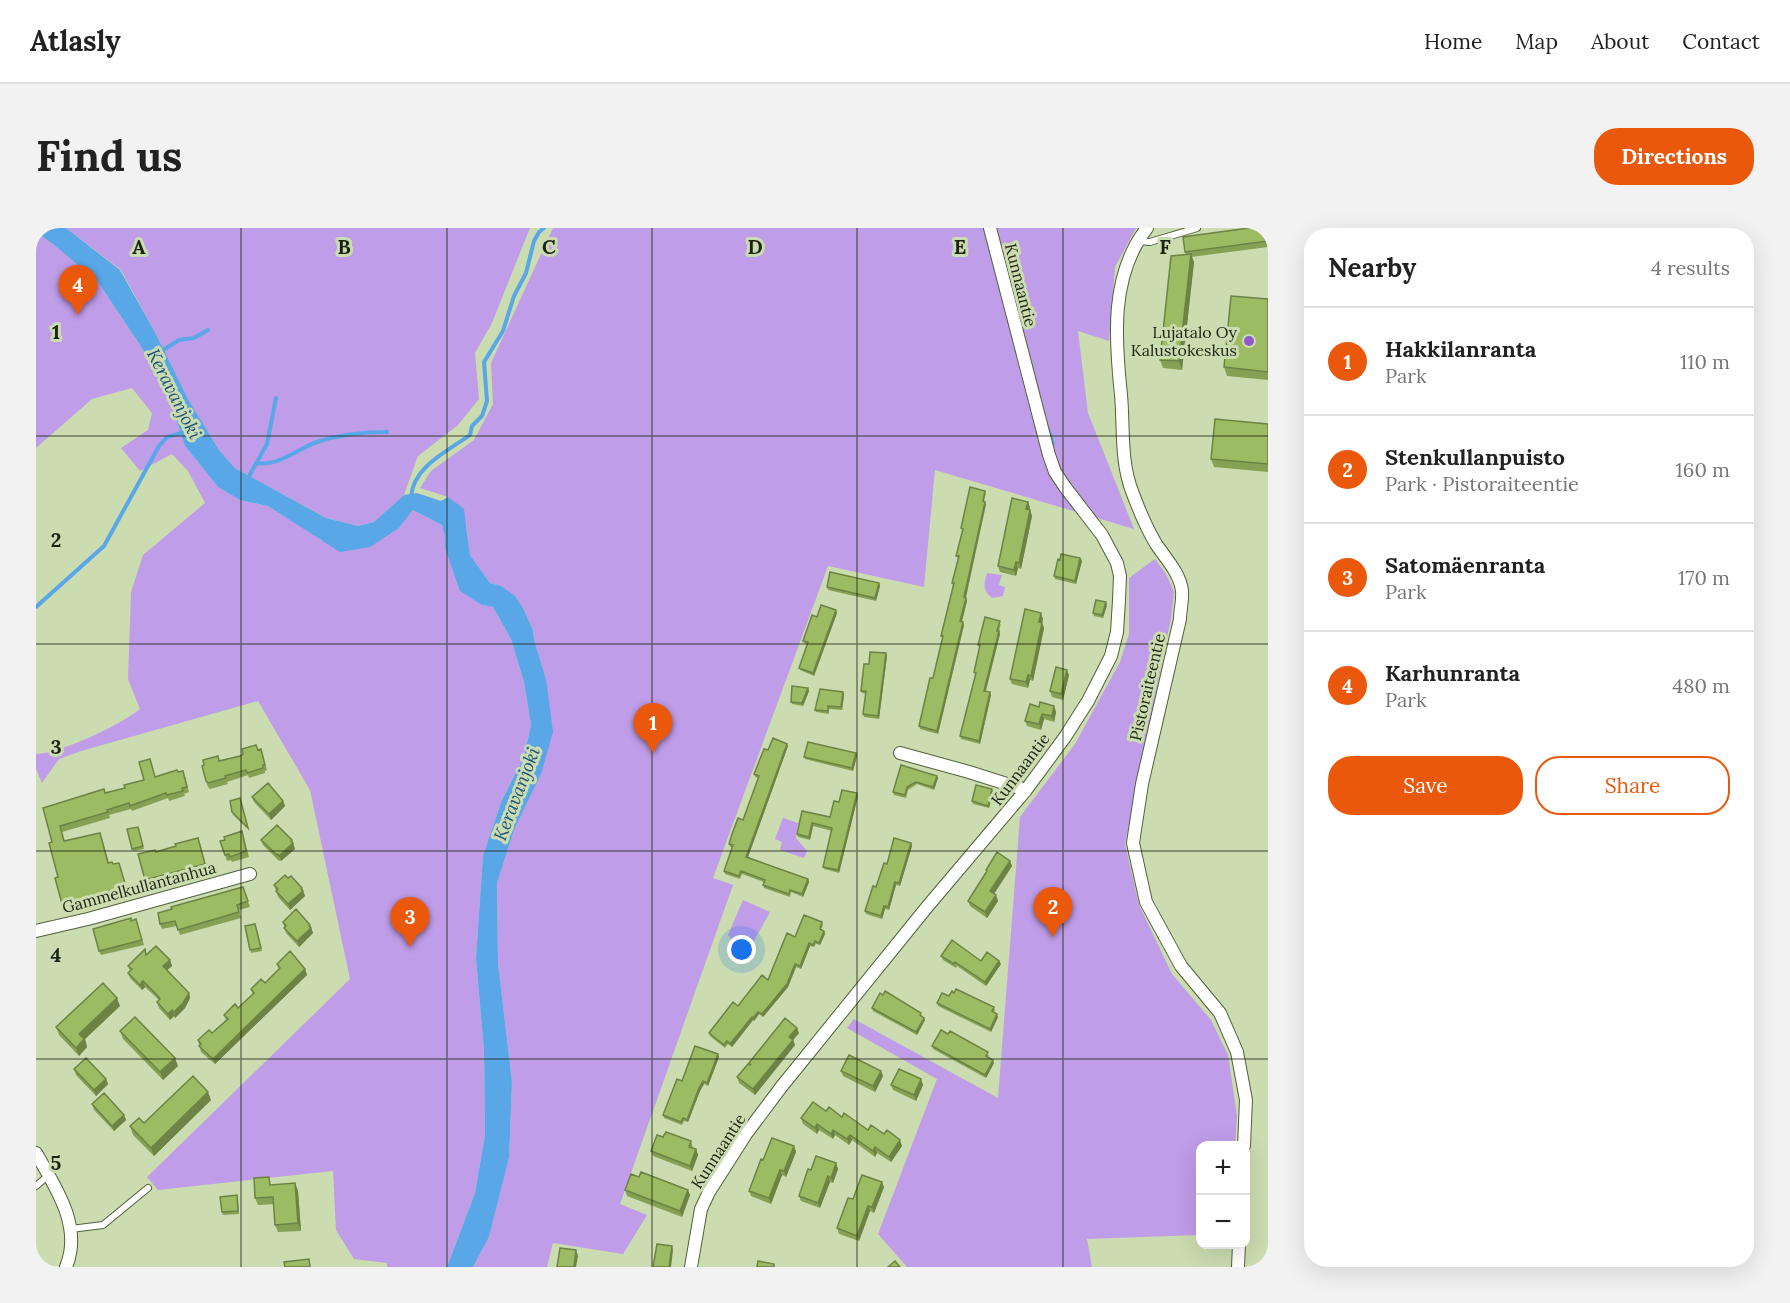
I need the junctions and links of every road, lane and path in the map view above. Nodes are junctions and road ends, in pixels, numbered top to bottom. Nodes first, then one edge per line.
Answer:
1 (990, 228) edge
2 (1147, 228) edge
3 (1196, 228) edge
4 (1137, 241) junction
5 (900, 753) dead end
6 (1026, 790) junction
7 (250, 874) dead end
8 (36, 931) edge
9 (1244, 1141) edge
10 (36, 1153) edge
11 (49, 1175) junction
12 (36, 1186) edge
13 (148, 1188) dead end
14 (70, 1229) junction
15 (1239, 1249) edge
16 (66, 1267) edge
17 (691, 1267) edge
18 (1238, 1267) edge

1 - 6 street, Kunnaantie
2 - 4 street, Pistoraiteentie
3 - 4 lane
4 - 9 street, Pistoraiteentie
5 - 6 street
6 - 17 street, Kunnaantie
7 - 8 street, Gammelkullantanhua
10 - 11 street
11 - 12 lane
11 - 14 street
13 - 14 lane
14 - 16 street
15 - 18 street

